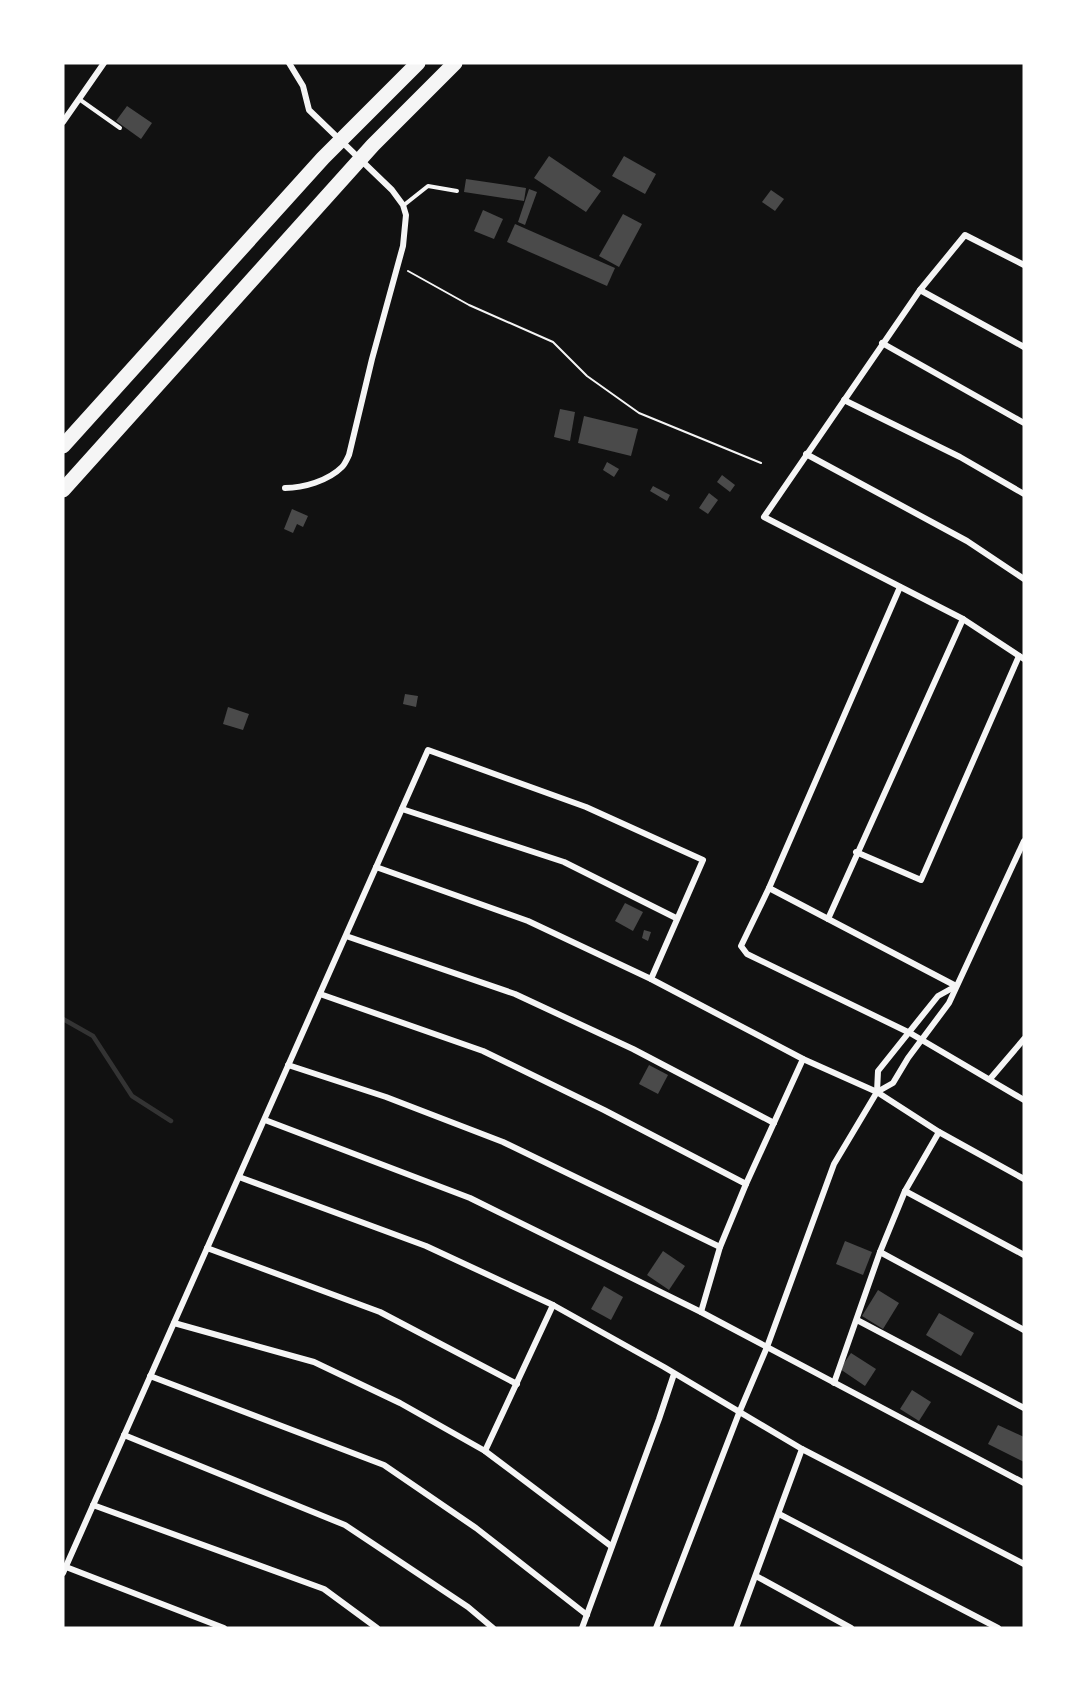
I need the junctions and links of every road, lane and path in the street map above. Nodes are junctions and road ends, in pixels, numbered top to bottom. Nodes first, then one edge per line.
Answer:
1 (104, 63) edge
2 (289, 63) edge
3 (418, 63) edge
4 (455, 63) edge
5 (79, 99) junction
6 (64, 117) edge
7 (120, 128) dead end
8 (457, 191) dead end
9 (403, 206) junction
10 (398, 264) junction
11 (1024, 265) edge
12 (920, 290) junction
13 (882, 343) junction
14 (1024, 346) edge
15 (844, 400) junction
16 (1024, 423) edge
17 (63, 446) edge
18 (806, 454) junction
19 (761, 464) dead end
20 (285, 488) dead end
21 (63, 490) edge
22 (1024, 494) edge
23 (1024, 579) edge
24 (900, 587) junction
25 (963, 619) junction
26 (1022, 658) edge
27 (402, 809) junction
28 (1024, 841) edge
29 (856, 852) junction
30 (376, 867) junction
31 (769, 888) junction
32 (676, 918) junction
33 (828, 918) junction
34 (346, 936) junction
35 (651, 979) junction
36 (956, 986) junction
37 (320, 994) junction
38 (910, 1033) junction
39 (1024, 1039) edge
40 (921, 1041) junction
41 (804, 1059) junction
42 (288, 1065) junction
43 (990, 1079) junction
44 (877, 1092) junction
45 (1024, 1100) edge
46 (265, 1120) junction
47 (774, 1123) junction
48 (939, 1132) junction
49 (239, 1176) junction
50 (1024, 1179) edge
51 (746, 1184) junction
52 (904, 1191) junction
53 (720, 1247) junction
54 (207, 1248) junction
55 (880, 1252) junction
56 (1024, 1255) edge
57 (553, 1305) junction
58 (701, 1312) junction
59 (857, 1320) junction
60 (174, 1323) junction
61 (1024, 1330) edge
62 (767, 1347) junction
63 (674, 1374) junction
64 (150, 1376) junction
65 (834, 1383) junction
66 (517, 1384) junction
67 (1024, 1408) edge
68 (739, 1413) junction
69 (124, 1435) junction
70 (802, 1449) junction
71 (485, 1451) junction
72 (1024, 1483) edge
73 (93, 1505) junction
74 (779, 1514) junction
75 (611, 1546) junction
76 (1024, 1564) edge
77 (64, 1570) edge
78 (756, 1576) junction
79 (587, 1615) junction
80 (224, 1628) edge
81 (377, 1628) edge
82 (493, 1628) edge
83 (582, 1628) edge
84 (656, 1628) edge
85 (736, 1628) edge
86 (851, 1628) edge
87 (998, 1628) edge

1 - 5 street
2 - 9 street
3 - 17 highway
4 - 21 highway
5 - 6 street
5 - 7 lane
8 - 9 lane
9 - 10 street
10 - 19 path
10 - 20 street
11 - 12 street
12 - 13 street
12 - 14 street
13 - 15 street
13 - 16 street
15 - 18 street
15 - 22 street
18 - 23 street
18 - 24 street
24 - 25 street
24 - 31 street
25 - 26 street
25 - 29 street
26 - 29 street
27 - 30 street
27 - 32 street
27 - 32 street
28 - 36 street
29 - 33 street
30 - 34 street
30 - 35 street
31 - 33 street
31 - 38 street
32 - 35 street
33 - 36 street
34 - 37 street
34 - 47 street
35 - 41 street
36 - 38 street
36 - 40 street
37 - 42 street
37 - 51 street
38 - 40 street
38 - 44 street
39 - 43 street
40 - 43 street
40 - 44 street
41 - 44 street
41 - 47 street
42 - 46 street
42 - 53 street
43 - 45 street
44 - 48 street
44 - 62 street
46 - 49 street
46 - 58 street
47 - 51 street
48 - 50 street
48 - 52 street
49 - 54 street
49 - 57 street
51 - 53 street
52 - 55 street
52 - 56 street
53 - 58 street
54 - 60 street
54 - 66 street
55 - 59 street
55 - 61 street
57 - 63 street
57 - 66 street
58 - 62 street
59 - 65 street
59 - 67 street
60 - 64 street
60 - 71 street
62 - 65 street
62 - 68 street
63 - 68 street
63 - 75 street
64 - 69 street
64 - 79 street
65 - 72 street
66 - 71 street
68 - 70 street
68 - 84 street
69 - 73 street
69 - 82 street
70 - 74 street
70 - 76 street
71 - 75 street
73 - 77 street
73 - 81 street
74 - 78 street
74 - 87 street
75 - 79 street
77 - 80 street
78 - 85 street
78 - 86 street
79 - 83 street

